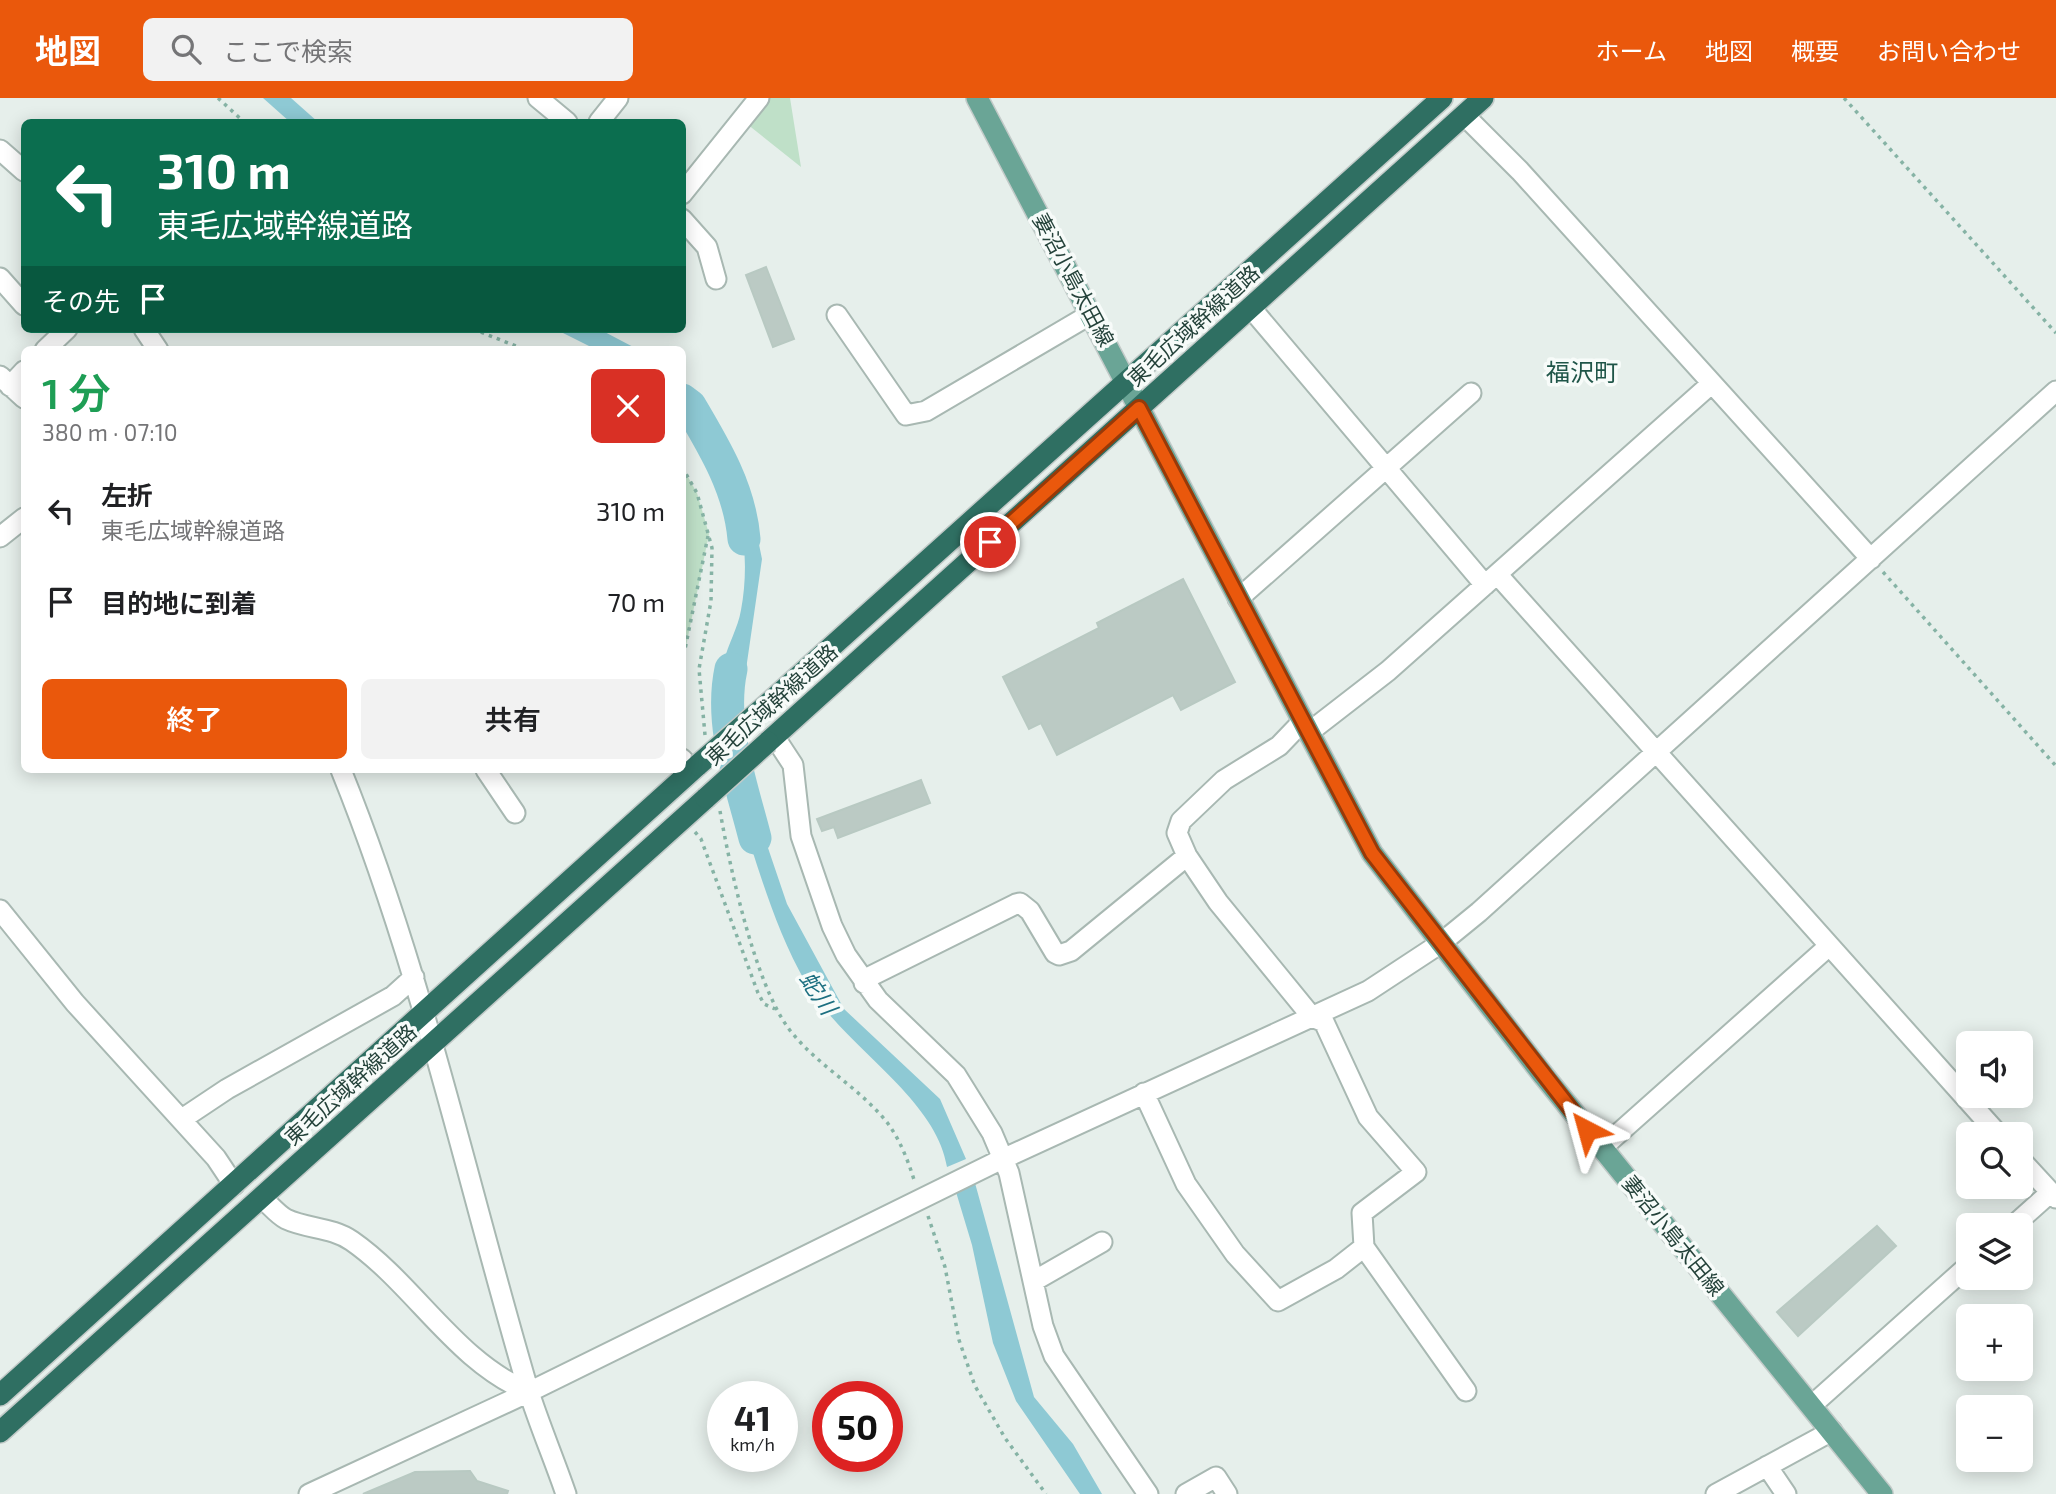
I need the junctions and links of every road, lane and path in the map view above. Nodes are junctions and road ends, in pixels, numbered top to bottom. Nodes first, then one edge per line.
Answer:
1 (218, 98) edge
2 (538, 98) edge
3 (618, 98) edge
4 (759, 98) edge
5 (977, 98) edge
6 (1442, 98) edge
7 (1483, 98) edge
8 (1844, 98) edge
9 (1464, 115) junction
10 (241, 119) edge
11 (563, 119) edge
12 (601, 119) edge
13 (0, 150) edge
14 (21, 168) edge
15 (686, 189) edge
16 (686, 223) edge
17 (0, 278) edge
18 (716, 279) dead end
19 (21, 302) edge
20 (1251, 308) junction
21 (1091, 314) junction
22 (837, 315) dead end
23 (483, 333) edge
24 (2056, 333) edge
25 (516, 346) edge
26 (1127, 383) junction
27 (1711, 384) junction
28 (2056, 391) edge
29 (1471, 393) dead end
30 (1139, 408) junction
31 (1385, 468) junction
32 (686, 474) edge
33 (21, 520) edge
34 (709, 534) junction
35 (0, 537) edge
36 (1871, 559) junction
37 (1491, 579) junction
38 (1238, 599) junction
39 (686, 645) edge
40 (1305, 727) junction
41 (771, 739) junction
42 (707, 744) dead end
43 (1654, 753) junction
44 (691, 765) edge
45 (2056, 766) edge
46 (342, 773) edge
47 (488, 773) edge
48 (682, 773) edge
49 (712, 802) junction
50 (515, 813) dead end
51 (696, 833) dead end
52 (1187, 856) junction
53 (0, 910) edge
54 (1441, 943) junction
55 (1829, 946) junction
56 (414, 977) junction
57 (864, 983) junction
58 (775, 1009) junction
59 (425, 1015) junction
60 (1312, 1017) junction
61 (432, 1045) junction
62 (1144, 1093) junction
63 (182, 1119) junction
64 (1987, 1122) edge
65 (1602, 1148) junction
66 (999, 1161) junction
67 (2033, 1173) edge
68 (234, 1185) junction
69 (2053, 1195) edge
70 (262, 1198) junction
71 (922, 1198) junction
72 (2030, 1213) edge
73 (1102, 1242) dead end
74 (1364, 1247) junction
75 (1956, 1277) edge
76 (1034, 1281) junction
77 (1465, 1391) dead end
78 (529, 1392) junction
79 (0, 1395) edge
80 (1811, 1406) junction
81 (1832, 1431) junction
82 (0, 1432) edge
83 (1767, 1466) junction
84 (309, 1494) edge
85 (566, 1494) edge
86 (1046, 1494) edge
87 (1148, 1494) edge
88 (1186, 1494) edge
89 (1227, 1494) edge
90 (1716, 1494) edge
91 (1786, 1494) edge
92 (1882, 1494) edge

1 - 10 path
2 - 11 street
3 - 12 street
4 - 15 street
5 - 21 main road, 妻沼小島太田線
6 - 26 highway, 東毛広域幹線道路
7 - 9 highway, 東毛広域幹線道路
8 - 24 path
9 - 20 highway, 東毛広域幹線道路
9 - 27 street
13 - 14 street
16 - 18 street
17 - 19 street
20 - 30 highway, 東毛広域幹線道路
20 - 31 street
21 - 22 street
21 - 26 main road, 妻沼小島太田線
23 - 25 path
26 - 30 main road, 妻沼小島太田線
26 - 44 highway, 東毛広域幹線道路, bridge
27 - 36 street
27 - 37 street
28 - 36 street
29 - 31 street
30 - 38 main road, 妻沼小島太田線
30 - 41 highway, 東毛広域幹線道路
31 - 37 street
31 - 38 street
32 - 34 path
33 - 35 street
34 - 39 path
34 - 42 path
36 - 43 street
36 - 45 path
37 - 40 street
37 - 43 street
38 - 40 main road, 妻沼小島太田線
40 - 52 street
40 - 54 main road, 妻沼小島太田線
41 - 49 highway, 東毛広域幹線道路, bridge
41 - 57 street
43 - 54 street
43 - 55 street
46 - 56 street
47 - 50 street
48 - 59 highway, 東毛広域幹線道路
49 - 58 path
49 - 61 highway, 東毛広域幹線道路
51 - 58 path
52 - 57 street
52 - 60 street
53 - 63 street
54 - 60 street
54 - 65 main road, 妻沼小島太田線
55 - 64 street
55 - 65 street
56 - 59 street
56 - 63 street
57 - 66 street
58 - 71 path
59 - 61 street
59 - 68 highway, 東毛広域幹線道路
60 - 62 street
60 - 74 street
61 - 70 highway, 東毛広域幹線道路
61 - 78 street
62 - 66 street
62 - 74 street
63 - 68 street
65 - 80 main road, 妻沼小島太田線
66 - 71 street
66 - 76 street
67 - 69 street
68 - 79 highway, 東毛広域幹線道路
69 - 72 street
70 - 78 street
70 - 82 highway, 東毛広域幹線道路
71 - 78 street
71 - 86 path
73 - 76 street
74 - 77 street
75 - 80 street
76 - 87 street
78 - 84 street
78 - 85 street
80 - 81 main road, 妻沼小島太田線
81 - 83 street
81 - 92 main road, 妻沼小島太田線
83 - 90 street
83 - 91 street
88 - 89 street

